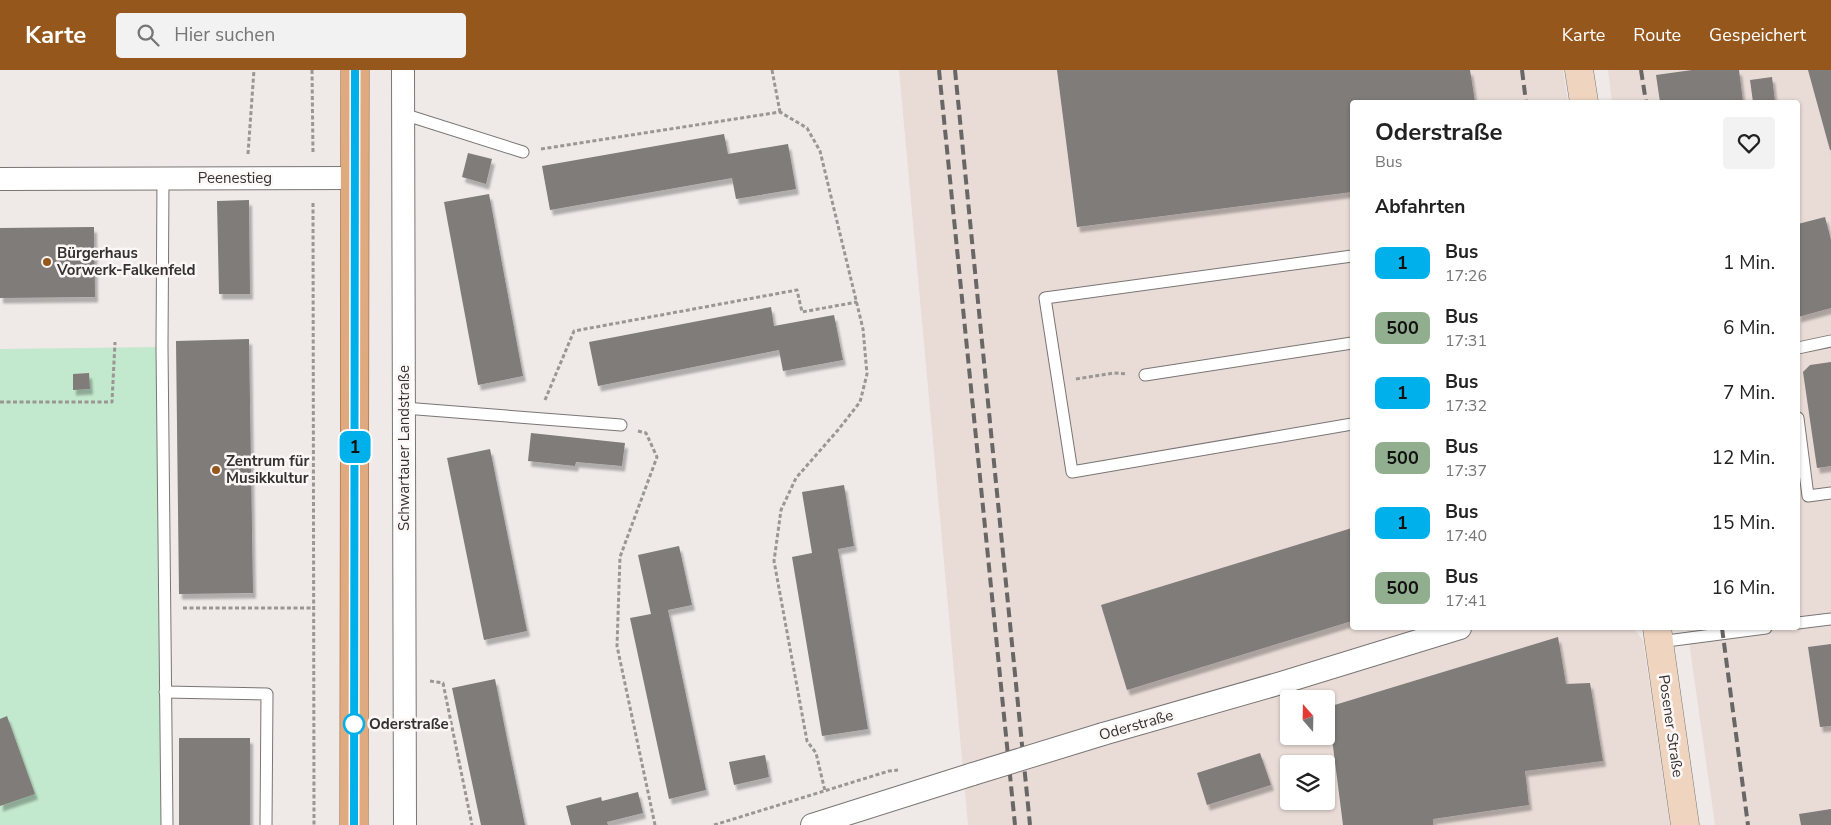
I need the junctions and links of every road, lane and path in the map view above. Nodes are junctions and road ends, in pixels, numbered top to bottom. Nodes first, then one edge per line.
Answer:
1 (254, 70) edge
2 (312, 70) edge
3 (355, 70) edge
4 (403, 70) edge
5 (772, 70) edge
6 (1580, 70) edge
7 (1584, 100) edge
8 (780, 112) junction
9 (403, 114) junction
10 (523, 152) joint
11 (163, 178) junction
12 (246, 178) junction
13 (356, 178) junction
14 (0, 179) edge
15 (313, 179) junction
16 (1350, 256) edge
17 (857, 302) junction
18 (1831, 341) edge
19 (115, 342) dead end
20 (1350, 343) edge
21 (1800, 348) edge
22 (1114, 373) dead end
23 (1145, 375) dead end
24 (1058, 382) junction
25 (0, 402) edge
26 (404, 408) junction
27 (538, 419) junction
28 (1350, 424) edge
29 (621, 425) joint
30 (1800, 434) edge
31 (1831, 493) edge
32 (164, 608) junction
33 (314, 608) junction
34 (1831, 619) edge
35 (1800, 623) edge
36 (1453, 630) edge
37 (1735, 630) edge
38 (1658, 635) edge
39 (430, 680) dead end
40 (166, 692) junction
41 (167, 825) edge
42 (266, 825) edge
43 (314, 825) edge
44 (354, 825) edge
45 (405, 825) edge
46 (472, 825) edge
47 (655, 825) edge
48 (714, 825) edge
49 (812, 825) edge
50 (1685, 825) edge

1 - 12 path
2 - 15 path
3 - 13 main road
4 - 9 street, Schwartauer Landstraße
5 - 8 path
6 - 7 street
8 - 10 path
8 - 17 path
9 - 10 lane
9 - 26 street, Schwartauer Landstraße
11 - 12 street, Peenestieg
11 - 14 street, Peenestieg
11 - 32 lane
12 - 15 street, Peenestieg
13 - 15 street, Peenestieg
13 - 44 main road
15 - 33 path
16 - 24 lane
17 - 27 path
17 - 48 path
18 - 21 lane
19 - 25 path
20 - 23 lane
22 - 24 path
24 - 28 lane
26 - 27 lane
26 - 45 street, Schwartauer Landstraße
27 - 29 lane
29 - 47 path
30 - 31 lane
32 - 33 path
32 - 40 lane
33 - 43 path
34 - 35 lane
36 - 49 street, Oderstraße, bridge
37 - 38 lane
38 - 50 street, Posener Straße
39 - 46 path
40 - 41 lane
40 - 42 lane

